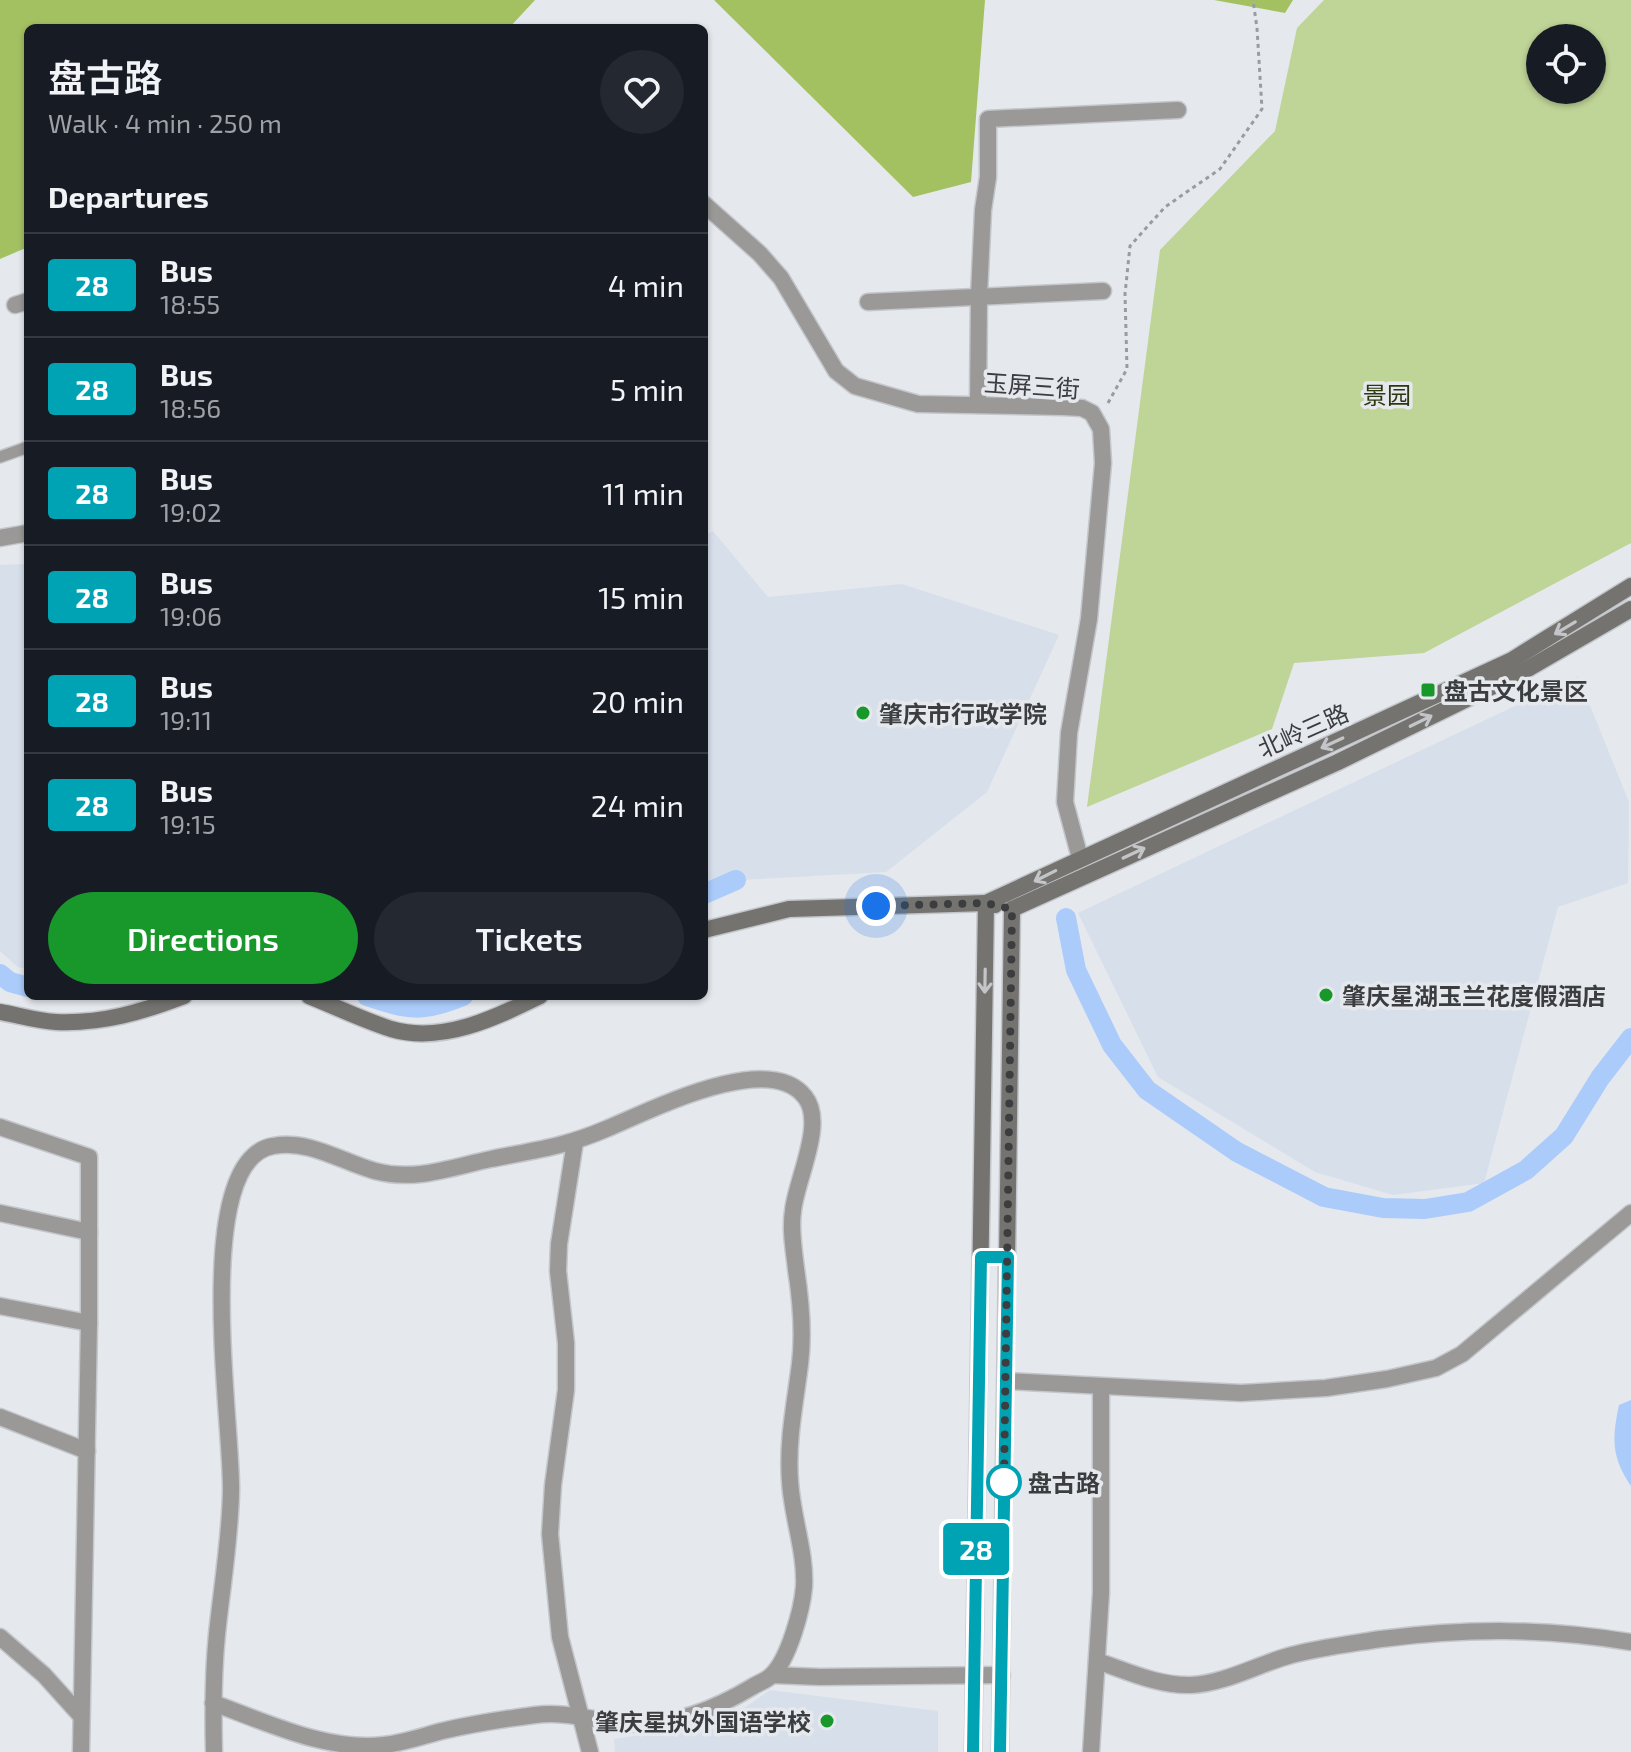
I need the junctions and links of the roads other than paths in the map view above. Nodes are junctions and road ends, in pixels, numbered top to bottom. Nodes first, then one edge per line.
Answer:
1 (1178, 110) dead end
2 (708, 208) edge
3 (1103, 291) dead end
4 (979, 295) junction
5 (868, 302) dead end
6 (978, 405) junction
7 (24, 448) edge
8 (0, 457) edge
9 (24, 534) edge
10 (0, 538) edge
11 (1631, 586) edge
12 (1631, 609) edge
13 (1080, 858) junction
14 (986, 903) junction
15 (1012, 909) junction
16 (708, 929) edge
17 (174, 1000) edge
18 (319, 1000) edge
19 (531, 1000) edge
20 (0, 1012) edge
21 (0, 1127) edge
22 (575, 1142) junction
23 (0, 1213) edge
24 (1631, 1213) edge
25 (89, 1232) junction
26 (981, 1257) junction
27 (1008, 1257) junction
28 (0, 1306) edge
29 (89, 1323) junction
30 (1006, 1381) junction
31 (1101, 1388) junction
32 (0, 1417) edge
33 (87, 1451) junction
34 (0, 1637) edge
35 (1631, 1642) edge
36 (1097, 1661) junction
37 (772, 1675) junction
38 (974, 1675) junction
39 (1002, 1675) junction
40 (213, 1703) junction
41 (578, 1715) junction
42 (81, 1716) junction
43 (81, 1752) edge
44 (214, 1752) edge
45 (590, 1752) edge
46 (973, 1752) edge
47 (1000, 1752) edge
48 (1091, 1752) edge

1 - 4 street
2 - 6 street, 玉屏三街
3 - 4 street
4 - 5 street
4 - 6 street
6 - 13 street, 玉屏三街
7 - 8 lane
9 - 10 street
11 -> 13 street, 北岭三路
15 -> 12 street, 北岭三路
13 -> 14 street, 北岭三路
14 - 15 street
14 - 16 street
14 -> 26 street
15 - 27 street
17 - 20 street
18 - 19 street
21 - 25 street
22 - 37 street
22 - 40 street
22 - 41 street
23 - 25 street
24 - 31 street
25 - 29 street
26 - 27 street
26 - 38 street
27 - 30 street
28 - 29 street
29 - 33 street
30 - 31 street
30 - 39 street
31 - 36 street
32 - 33 street
33 - 42 street
34 - 42 street
35 - 36 street
36 - 48 street
37 - 38 street
37 - 41 street
38 - 39 street
38 - 46 street
39 - 47 street
40 - 41 street
40 - 44 street
41 - 45 street
42 - 43 street

